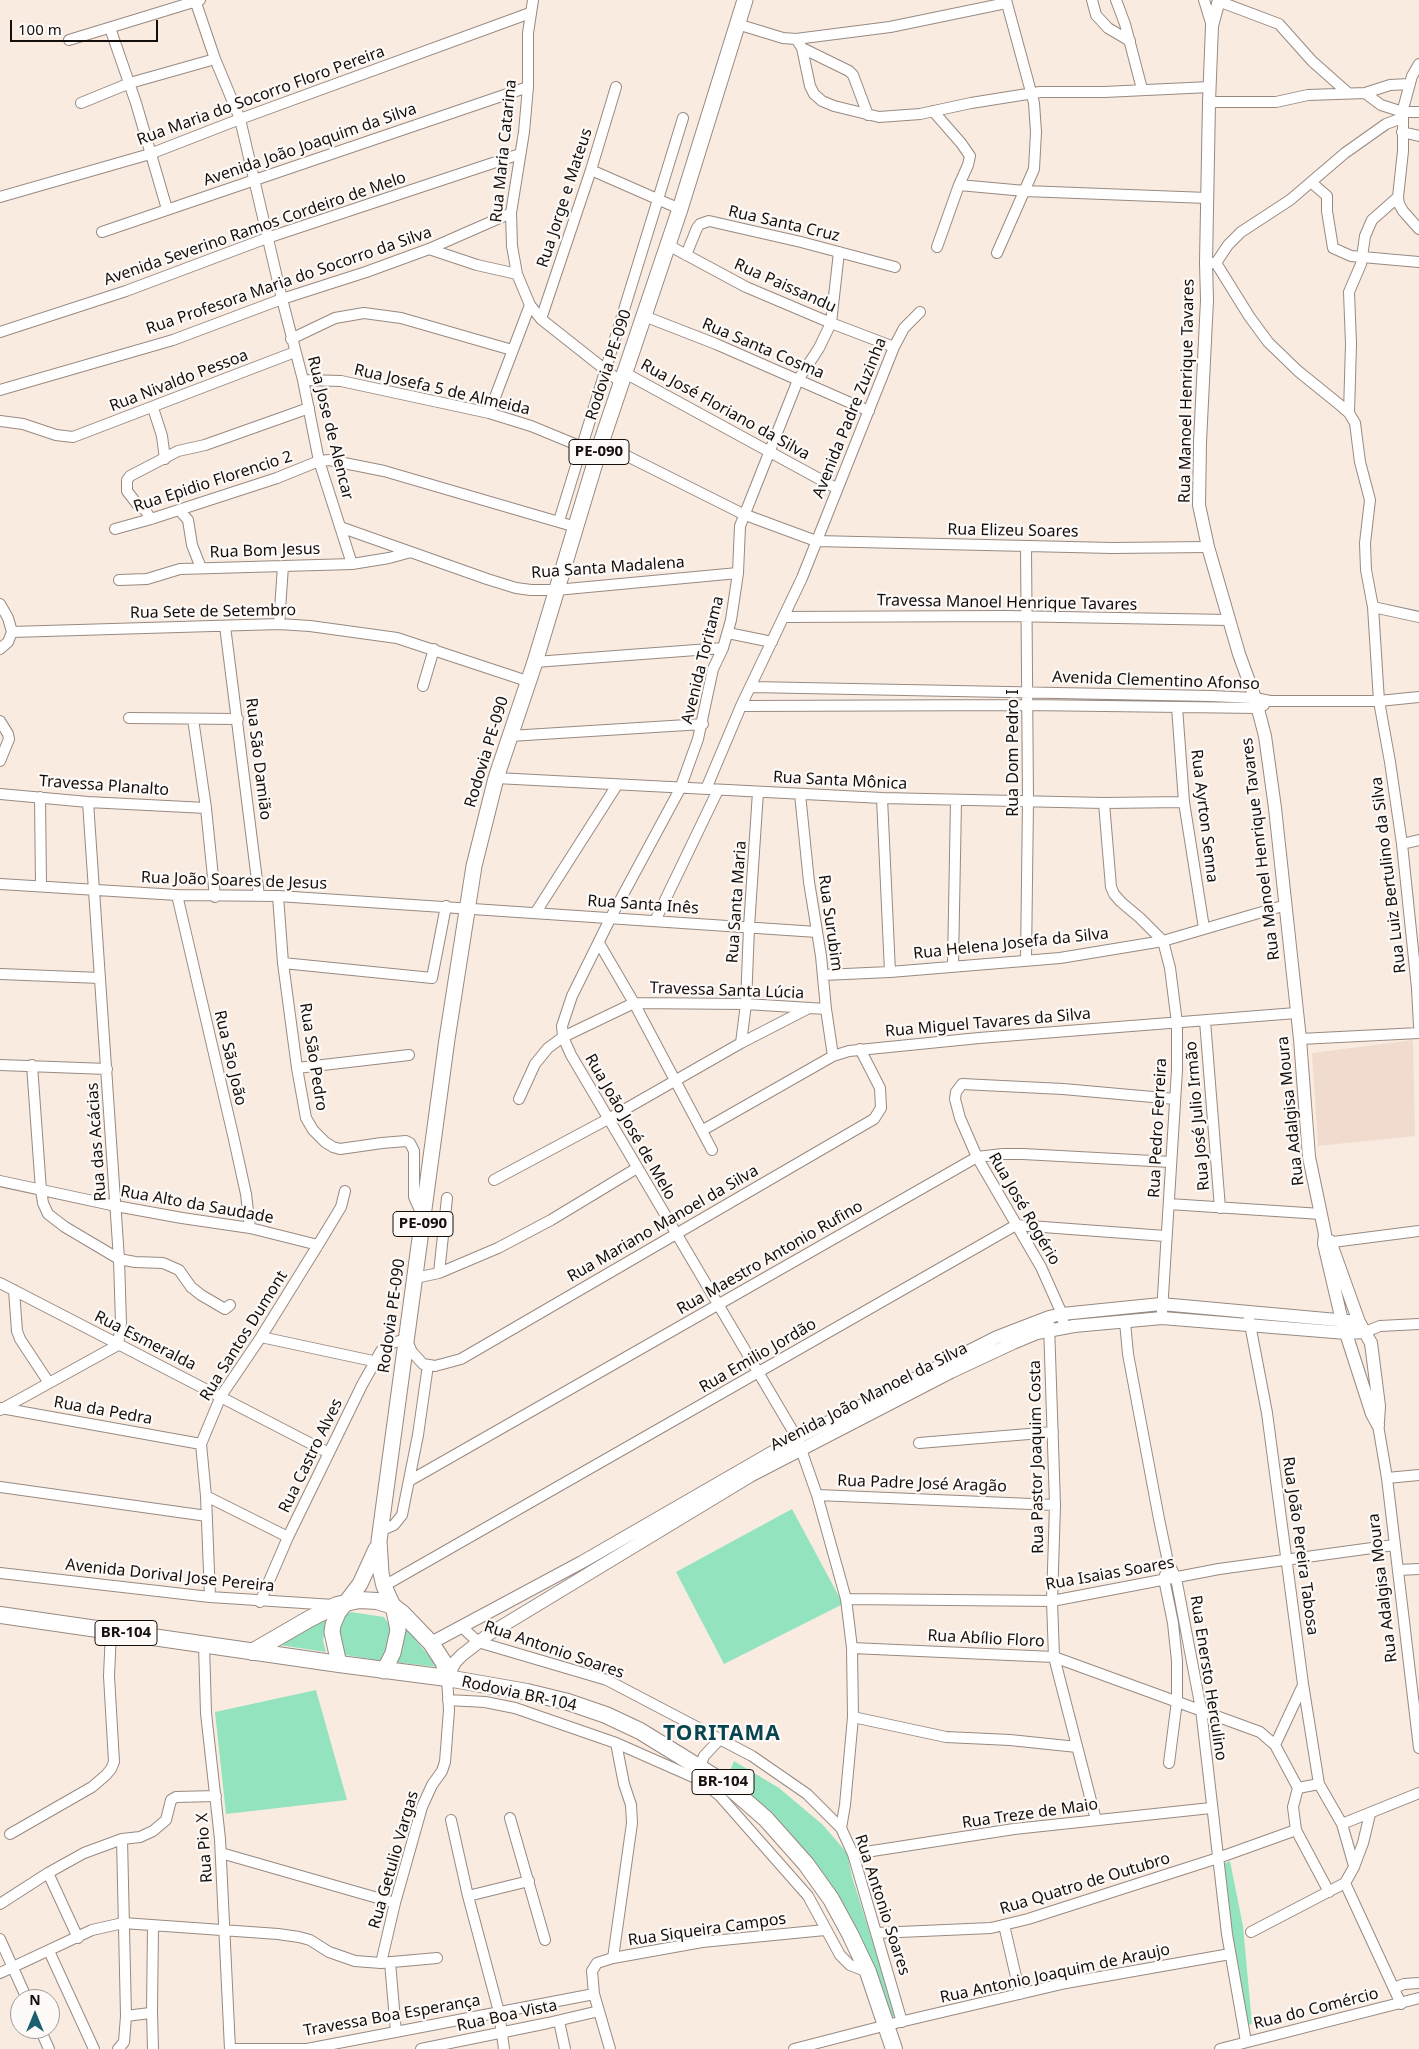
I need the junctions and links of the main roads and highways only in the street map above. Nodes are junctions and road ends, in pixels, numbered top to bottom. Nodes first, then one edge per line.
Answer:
1 (745, 0) edge
2 (380, 1536) junction
3 (341, 1604) junction
4 (393, 1606) junction
5 (0, 1615) edge
6 (252, 1652) junction
7 (339, 1664) junction
8 (384, 1671) junction
9 (447, 1678) junction
10 (894, 2049) edge

1 - 2 main road, Rodovia PE-090 / PE-090
2 - 3 main road, Rodovia PE-090 / PE-090
2 - 4 main road, Rodovia PE-090 / PE-090
3 - 4 highway, Rodovia BR-104
3 - 6 highway, Rodovia BR-104
3 - 7 main road, Rodovia PE-090 / PE-090
4 - 8 main road, Rodovia PE-090 / PE-090
4 - 9 highway, Rodovia BR-104
5 - 6 highway, Rodovia BR-104 / BR-104
6 - 7 highway, Rodovia BR-104 / BR-104
7 - 8 highway, Rodovia BR-104 / BR-104
8 - 9 highway, Rodovia BR-104 / BR-104
9 - 10 highway, Rodovia BR-104 / BR-104

